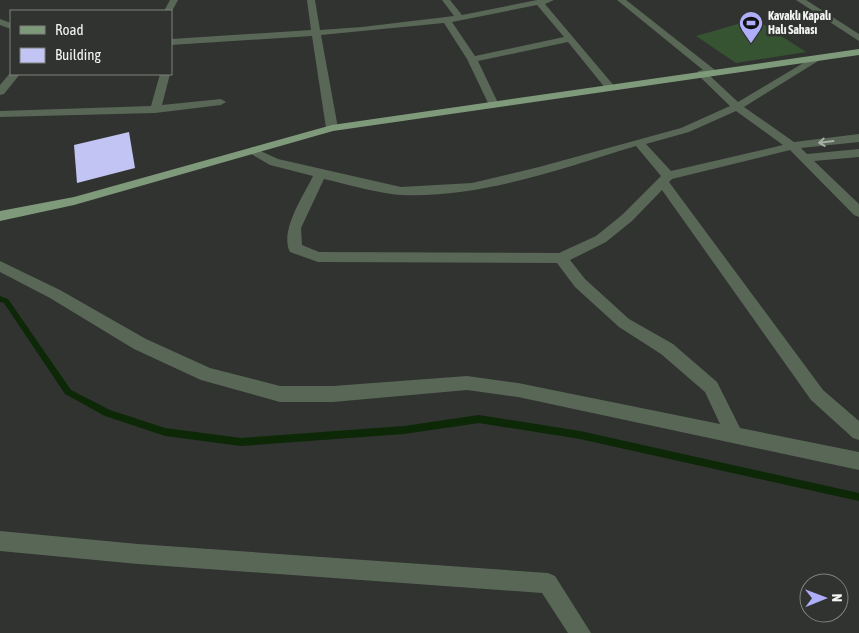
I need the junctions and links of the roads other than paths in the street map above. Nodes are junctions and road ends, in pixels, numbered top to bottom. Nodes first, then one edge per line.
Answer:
1 (311, 0) edge
2 (446, 0) edge
3 (550, 0) edge
4 (621, 0) edge
5 (800, 0) edge
6 (539, 2) junction
7 (459, 17) junction
8 (447, 20) junction
9 (317, 32) junction
10 (859, 38) edge
11 (570, 39) junction
12 (173, 42) edge
13 (859, 52) edge
14 (818, 58) junction
15 (472, 59) junction
16 (707, 73) junction
17 (14, 75) edge
18 (165, 75) edge
19 (610, 87) junction
20 (0, 92) edge
21 (221, 102) dead end
22 (494, 105) junction
23 (737, 107) junction
24 (155, 110) junction
25 (0, 114) edge
26 (332, 128) junction
27 (859, 138) edge
28 (638, 142) junction
29 (792, 146) junction
30 (252, 151) junction
31 (859, 153) edge
32 (805, 158) junction
33 (320, 174) junction
34 (665, 179) junction
35 (859, 212) edge
36 (0, 216) edge
37 (561, 258) junction
38 (0, 266) edge
39 (859, 432) edge
40 (734, 434) junction
41 (859, 461) edge
42 (0, 541) edge
43 (580, 633) edge

1 - 9 street
2 - 7 street
3 - 6 street
4 - 16 street
5 - 10 street
6 - 7 street
6 - 11 street
7 - 8 street
8 - 9 street
8 - 15 street
9 - 12 street
9 - 26 street
11 - 15 street
11 - 19 street
13 - 14 main road
14 - 16 main road
14 - 23 street
15 - 22 street
16 - 19 main road
16 - 23 street
17 - 20 street
18 - 24 street
19 - 22 main road
21 - 24 street
22 - 26 main road
23 - 28 street
23 - 29 street
24 - 25 street
26 - 30 main road
27 -> 29 street
28 - 33 street
28 - 34 street
29 - 32 street
29 - 34 street
30 - 33 street
30 - 36 main road
31 - 32 street
32 - 35 street
33 - 37 street
34 - 37 street
34 - 39 street
37 - 40 street
38 - 40 street
40 - 41 street
42 - 43 street

